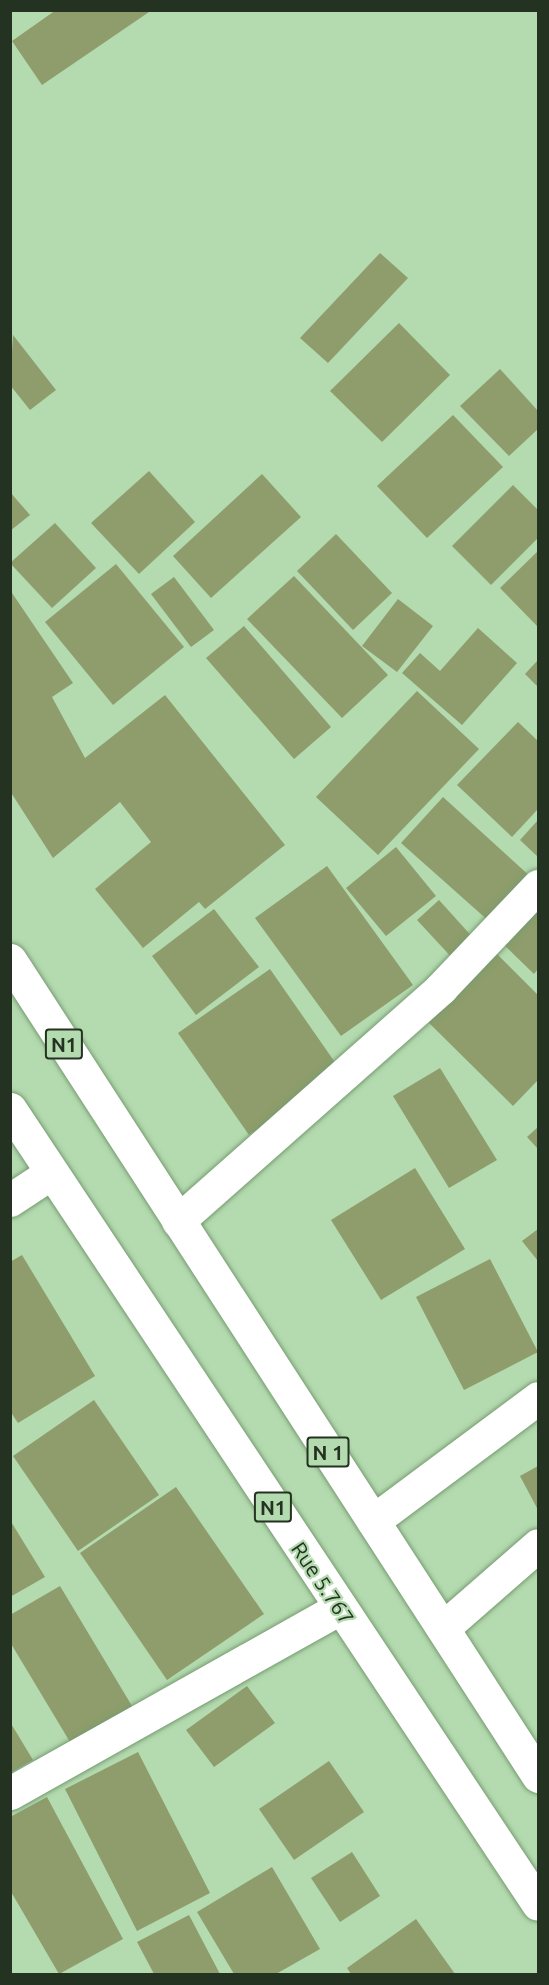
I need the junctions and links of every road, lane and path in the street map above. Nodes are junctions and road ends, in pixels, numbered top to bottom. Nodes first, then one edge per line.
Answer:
1 (538, 886) edge
2 (10, 960) edge
3 (10, 1109) edge
4 (117, 1128) joint
5 (51, 1173) junction
6 (10, 1200) edge
7 (178, 1221) junction
8 (538, 1398) edge
9 (373, 1521) junction
10 (538, 1545) edge
11 (339, 1608) junction
12 (443, 1628) junction
13 (538, 1776) edge
14 (10, 1793) edge
15 (538, 1904) edge

1 - 7 main road
2 - 4 main road, N1
3 - 5 main road, Rue 5.767 / N1
4 - 7 main road, N 1
5 - 6 main road
5 - 11 main road, Rue 5.767 / N1
7 - 9 main road, N 1
8 - 9 main road
9 - 12 main road, N 1
10 - 12 main road
11 - 14 main road
11 - 15 main road, Rue 5.767 / N1
12 - 13 main road, N 1

